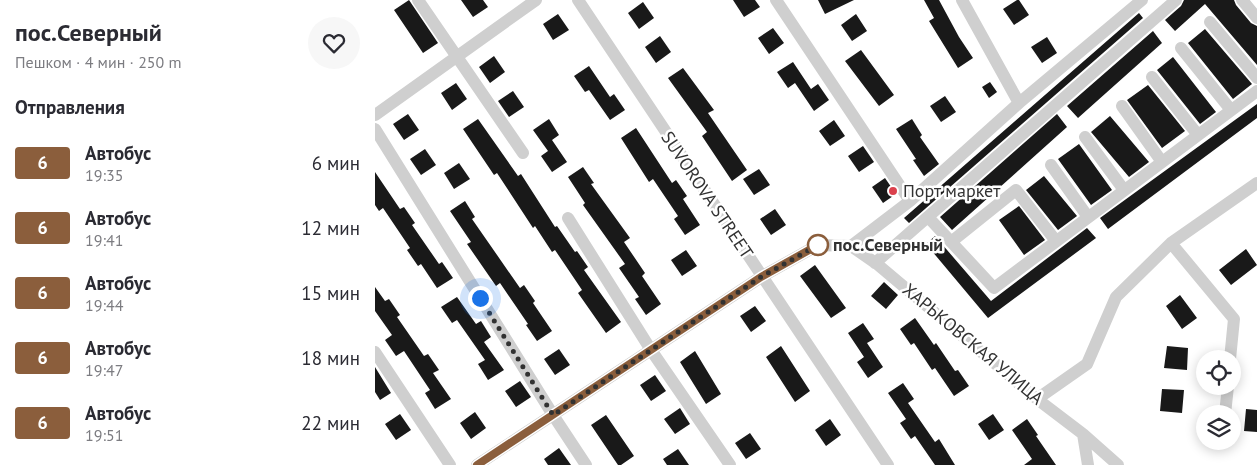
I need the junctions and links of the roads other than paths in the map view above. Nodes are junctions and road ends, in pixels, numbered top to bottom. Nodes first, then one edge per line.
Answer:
1 (418, 0) edge
2 (536, 0) edge
3 (578, 0) edge
4 (776, 0) edge
5 (962, 0) edge
6 (1142, 0) edge
7 (1176, 0) edge
8 (1242, 0) edge
9 (1257, 18) edge
10 (1210, 22) dead end
11 (1181, 48) dead end
12 (456, 56) junction
13 (1152, 77) dead end
14 (1257, 78) edge
15 (1257, 91) edge
16 (1019, 103) junction
17 (1122, 106) dead end
18 (1231, 110) junction
19 (375, 115) edge
20 (375, 129) edge
21 (1198, 135) junction
22 (1085, 137) dead end
23 (523, 153) dead end
24 (1162, 162) junction
25 (1051, 165) dead end
26 (1257, 183) edge
27 (1124, 190) junction
28 (910, 201) junction
29 (928, 217) junction
30 (1088, 217) junction
31 (568, 218) dead end
32 (1056, 241) junction
33 (951, 242) junction
34 (1171, 243) junction
35 (851, 246) junction
36 (875, 263) junction
37 (761, 277) junction
38 (651, 350) junction
39 (1231, 350) edge
40 (375, 352) edge
41 (1037, 399) junction
42 (553, 415) junction
43 (1083, 434) junction
44 (450, 465) edge
45 (477, 465) edge
46 (586, 465) edge
47 (730, 465) edge
48 (887, 465) edge
49 (1088, 465) edge
50 (1118, 465) edge

1 - 12 street
2 - 12 street
3 - 37 street, SUVOROVA STREET
4 - 28 street
5 - 16 street
6 - 16 street
7 - 29 street
8 - 9 street
10 - 14 street
11 - 18 street
12 - 19 street
12 - 23 street
13 - 21 street
15 - 18 street
16 - 28 street
17 - 24 street
18 - 21 street
20 - 42 street
21 - 24 street
22 - 27 street
24 - 27 street
25 - 30 street
26 - 34 street
27 - 30 street
28 - 35 street
29 - 33 street
29 - 36 street
30 - 32 street
31 - 38 street
32 - 33 street
32 - 33 street
34 - 39 street
34 - 41 street
35 - 36 street, ХАРЬКОВСКАЯ УЛИЦА
35 - 37 street
36 - 41 street, ХАРЬКОВСКАЯ УЛИЦА
37 - 38 street
37 - 48 street, SUVOROVA STREET
38 - 42 street
38 - 47 street
40 - 44 street
41 - 43 street, ХАРЬКОВСКАЯ УЛИЦА
42 - 45 street
42 - 46 street
43 - 49 street
43 - 50 street, ХАРЬКОВСКАЯ УЛИЦА

